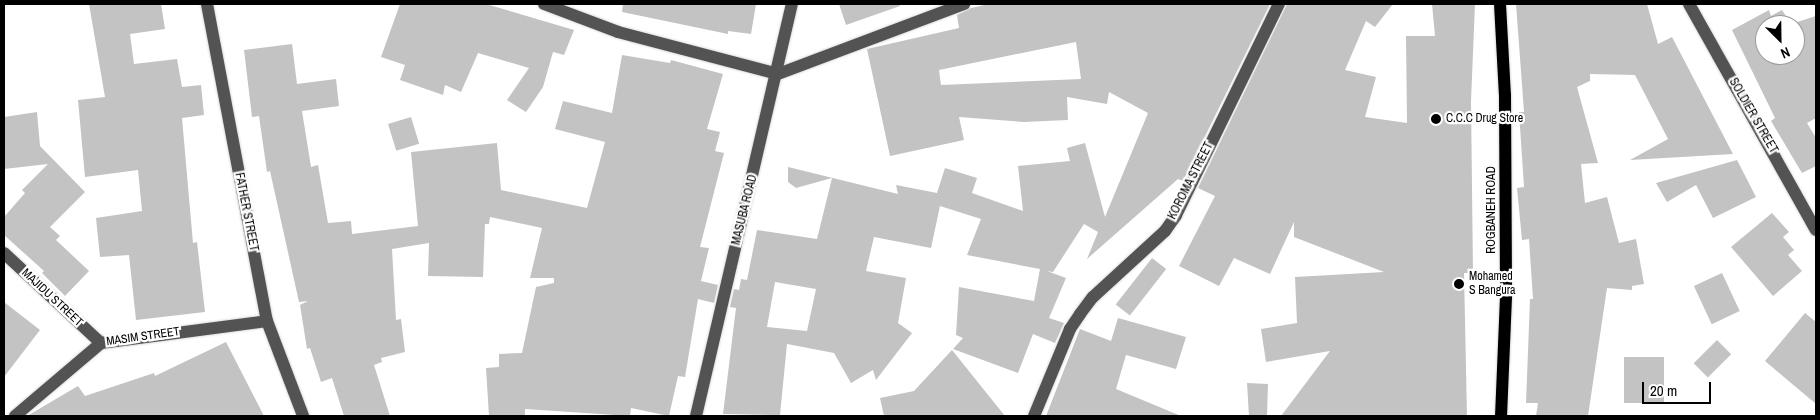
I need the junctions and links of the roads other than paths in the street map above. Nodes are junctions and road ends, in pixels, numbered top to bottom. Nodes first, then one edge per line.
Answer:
1 (207, 4) edge
2 (544, 4) edge
3 (792, 4) edge
4 (964, 4) edge
5 (1279, 4) edge
6 (1500, 4) edge
7 (1690, 4) edge
8 (778, 74) junction
9 (1816, 230) edge
10 (4, 253) edge
11 (267, 321) junction
12 (101, 342) junction
13 (15, 416) edge
14 (303, 416) edge
15 (696, 416) edge
16 (1034, 416) edge
17 (1501, 416) edge

1 - 11 street, FATHER STREET
2 - 8 street
3 - 8 street, MASUBA ROAD
4 - 8 street
5 - 16 street, KOROMA STREET
6 - 17 main road, ROGBANEH ROAD
7 - 9 street, SOLDIER STREET
8 - 15 street, MASUBA ROAD
10 - 12 street, MAJIDU STREET
11 - 12 street, MASIM STREET
11 - 14 street, FATHER STREET
12 - 13 street, MASIM STREET

